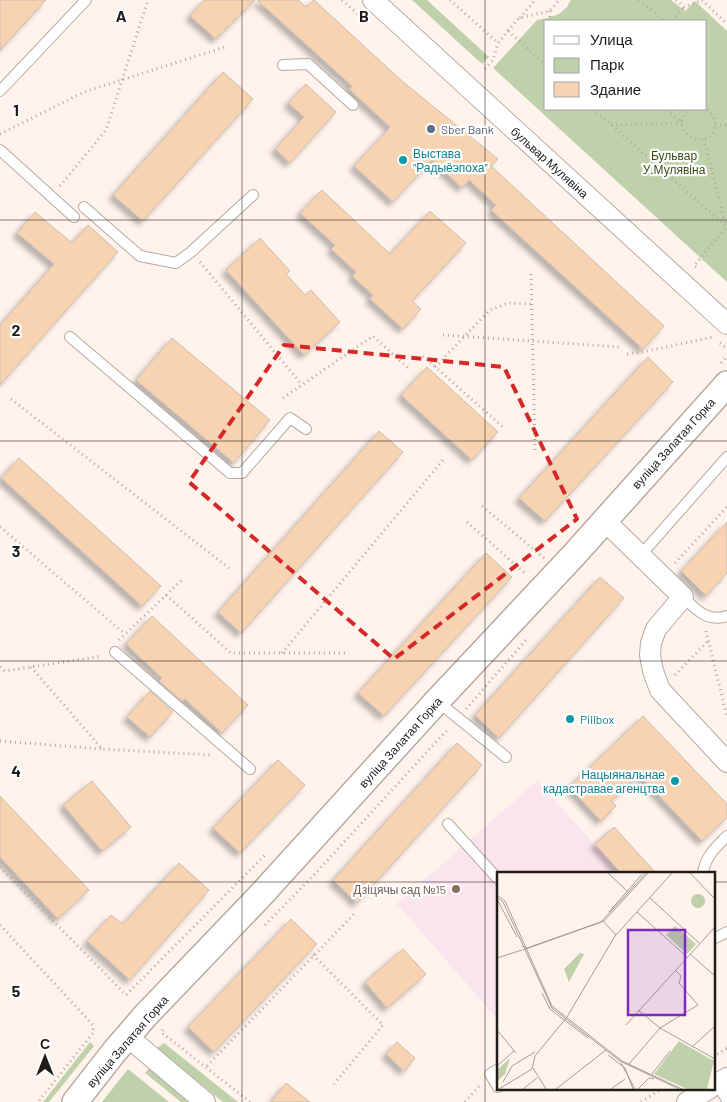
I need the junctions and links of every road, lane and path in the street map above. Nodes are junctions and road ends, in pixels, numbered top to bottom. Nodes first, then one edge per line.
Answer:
1 (86, 0) edge
2 (148, 0) edge
3 (373, 0) edge
4 (450, 0) edge
5 (535, 0) edge
6 (559, 0) edge
7 (639, 0) edge
8 (676, 0) edge
9 (684, 7) junction
10 (550, 11) junction
11 (519, 18) junction
12 (550, 20) edge
13 (664, 20) edge
14 (675, 20) edge
15 (727, 24) edge
16 (508, 31) junction
17 (498, 43) junction
18 (224, 47) dead end
19 (544, 63) edge
20 (283, 65) dead end
21 (485, 70) dead end
22 (122, 81) junction
23 (0, 91) edge
24 (352, 106) dead end
25 (594, 110) edge
26 (665, 110) edge
27 (691, 110) edge
28 (707, 110) edge
29 (682, 123) junction
30 (611, 124) junction
31 (727, 124) edge
32 (715, 125) junction
33 (0, 134) edge
34 (704, 139) junction
35 (0, 150) edge
36 (253, 195) dead end
37 (51, 196) junction
38 (84, 207) dead end
39 (74, 217) dead end
40 (727, 227) edge
41 (192, 252) junction
42 (701, 272) dead end
43 (531, 274) dead end
44 (532, 304) junction
45 (720, 330) edge
46 (443, 335) dead end
47 (465, 336) junction
48 (70, 337) dead end
49 (533, 341) junction
50 (619, 347) dead end
51 (627, 354) dead end
52 (424, 356) dead end
53 (435, 367) junction
54 (410, 370) dead end
55 (727, 384) edge
56 (302, 386) junction
57 (283, 398) dead end
58 (11, 399) dead end
59 (504, 428) dead end
60 (306, 429) dead end
61 (535, 450) dead end
62 (727, 457) edge
63 (443, 460) dead end
64 (482, 506) dead end
65 (727, 507) edge
66 (604, 520) junction
67 (467, 522) dead end
68 (0, 528) edge
69 (640, 556) junction
70 (545, 558) dead end
71 (674, 564) dead end
72 (229, 568) dead end
73 (528, 576) dead end
74 (184, 578) dead end
75 (166, 595) junction
76 (683, 597) junction
77 (727, 616) edge
78 (125, 634) junction
79 (530, 637) dead end
80 (112, 650) junction
81 (282, 653) junction
82 (349, 653) dead end
83 (0, 667) edge
84 (31, 667) junction
85 (437, 701) junction
86 (458, 718) junction
87 (0, 741) edge
88 (102, 749) junction
89 (235, 756) junction
90 (506, 757) dead end
91 (727, 762) edge
92 (250, 769) dead end
93 (448, 824) dead end
94 (727, 836) edge
95 (0, 867) edge
96 (703, 872) edge
97 (497, 878) edge
98 (355, 913) dead end
99 (0, 925) edge
100 (264, 926) dead end
101 (727, 932) edge
102 (714, 938) edge
103 (313, 955) junction
104 (270, 993) dead end
105 (126, 995) dead end
106 (274, 996) junction
107 (168, 1025) dead end
108 (231, 1034) dead end
109 (128, 1037) junction
110 (234, 1038) junction
111 (727, 1048) edge
112 (714, 1056) edge
113 (207, 1066) junction
114 (494, 1071) edge
115 (334, 1084) dead end
116 (660, 1090) edge
117 (714, 1090) edge
118 (38, 1102) edge
119 (75, 1102) edge
120 (206, 1102) edge
121 (250, 1102) edge
122 (465, 1102) edge
123 (641, 1102) edge
124 (687, 1102) edge

1 - 23 lane
2 - 22 path
3 - 45 street, бульвар Мулявіна
4 - 17 path
5 - 11 path
6 - 10 path
7 - 13 path
8 - 9 path
9 - 14 path
9 - 15 path
10 - 11 path
10 - 12 path
11 - 16 path
16 - 17 path
16 - 19 path
17 - 21 path
18 - 22 path
20 - 24 lane
22 - 33 path
22 - 37 path
25 - 30 path
26 - 29 path
27 - 29 path
28 - 32 path
29 - 30 path
29 - 34 path
30 - 40 path
31 - 32 path
32 - 34 path
34 - 40 path
35 - 37 lane
36 - 41 lane
37 - 39 lane
38 - 41 lane
40 - 42 path
41 - 56 path
43 - 44 path
44 - 47 path
44 - 49 path
45 - 51 path
46 - 47 path
47 - 49 path
47 - 53 path
48 - 60 lane
49 - 50 path
49 - 61 path
52 - 53 path
53 - 59 path
54 - 56 path
55 - 66 street, вуліца Залатая Горка
56 - 57 path
58 - 72 path
62 - 69 lane
63 - 81 path
64 - 70 path
65 - 71 path
66 - 69 street
66 - 85 street, вуліца Залатая Горка
67 - 73 path
68 - 78 path
69 - 76 street
74 - 75 path
75 - 78 path
75 - 81 path
76 - 77 lane
76 - 91 street
78 - 80 path
79 - 86 path
80 - 84 path
80 - 89 lane
81 - 82 path
83 - 84 path
84 - 88 path
85 - 86 lane
85 - 109 street, вуліца Залатая Горка
86 - 90 lane
86 - 100 path
87 - 88 path
88 - 89 path
89 - 92 lane
93 - 97 lane
94 - 96 lane
95 - 105 path
98 - 103 path
99 - 118 path
101 - 102 lane
103 - 106 path
103 - 115 path
104 - 106 path
106 - 110 path
107 - 113 path
108 - 110 path
109 - 119 street, вуліца Залатая Горка
109 - 120 street
110 - 113 path
111 - 112 path
113 - 121 path
114 - 122 path
116 - 123 path
117 - 124 street

